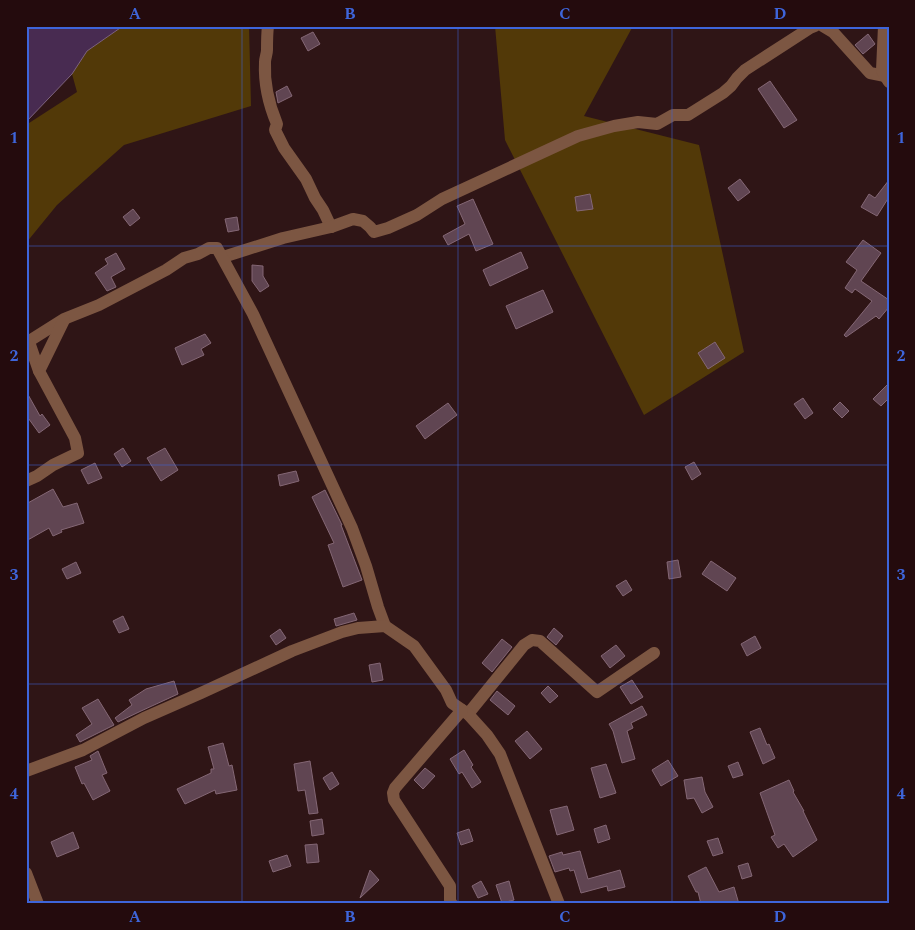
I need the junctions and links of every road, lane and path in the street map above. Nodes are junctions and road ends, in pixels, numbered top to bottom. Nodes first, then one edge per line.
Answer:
1 (268, 26) edge
2 (815, 26) edge
3 (823, 26) edge
4 (884, 26) edge
5 (887, 79) edge
6 (331, 227) junction
7 (223, 257) junction
8 (64, 319) junction
9 (28, 342) edge
10 (39, 371) junction
11 (26, 481) edge
12 (386, 626) junction
13 (654, 653) dead end
14 (465, 712) junction
15 (26, 771) edge
16 (26, 873) edge
17 (38, 904) edge
18 (452, 904) edge
19 (559, 904) edge

1 - 6 street
2 - 6 street
3 - 5 street
4 - 5 street
6 - 7 street
7 - 8 street
7 - 12 street
8 - 9 street
8 - 10 street
9 - 10 street
10 - 11 street
12 - 14 street
12 - 15 street
13 - 14 street
14 - 18 street
14 - 19 street
16 - 17 street

